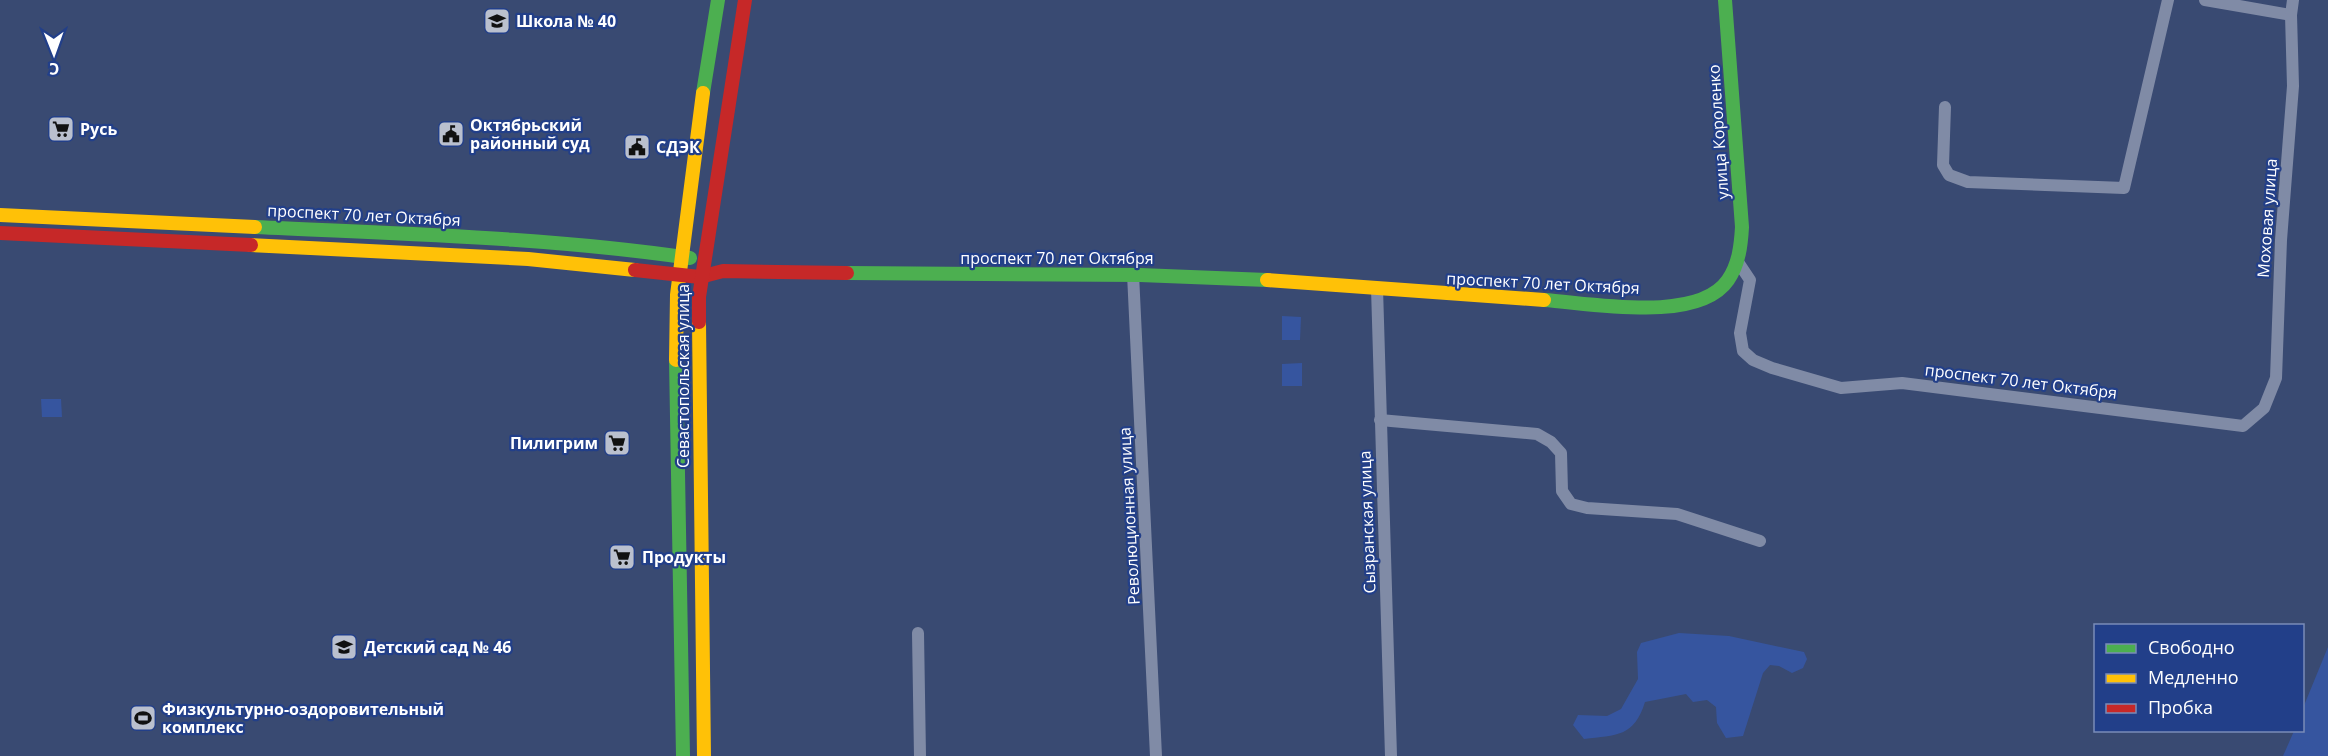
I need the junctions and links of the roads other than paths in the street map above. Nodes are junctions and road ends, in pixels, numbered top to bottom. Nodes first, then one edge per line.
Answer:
1 (718, 0) edge
2 (745, 0) edge
3 (1725, 0) edge
4 (2169, 0) edge
5 (2205, 0) edge
6 (2293, 0) edge
7 (2291, 15) junction
8 (1945, 107) dead end
9 (0, 215) edge
10 (101, 220) junction
11 (252, 226) junction
12 (0, 232) edge
13 (393, 234) junction
14 (101, 238) junction
15 (251, 246) junction
16 (397, 254) junction
17 (681, 257) junction
18 (703, 261) junction
19 (1738, 262) junction
20 (723, 271) junction
21 (678, 274) junction
22 (1133, 274) junction
23 (700, 277) junction
24 (1377, 288) junction
25 (1380, 420) junction
26 (2243, 426) joint
27 (699, 480) junction
28 (678, 481) junction
29 (680, 537) junction
30 (700, 537) junction
31 (1760, 541) dead end
32 (918, 633) dead end
33 (683, 756) edge
34 (704, 756) edge
35 (920, 756) edge
36 (1156, 756) edge
37 (1391, 756) edge

1 - 17 street, Севастопольская улица
2 - 18 street, Севастопольская улица
3 - 19 street, улица Короленко
4 - 8 street
5 - 7 street
6 - 7 street, Моховая улица
7 - 26 street, Моховая улица
9 - 10 street, проспект 70 лет Октября
10 - 11 street, проспект 70 лет Октября
10 - 14 street
11 - 13 street, проспект 70 лет Октября
11 - 15 street
12 - 14 street, проспект 70 лет Октября
13 - 16 street
13 - 17 street, проспект 70 лет Октября
14 - 15 street, проспект 70 лет Октября
15 - 16 street, проспект 70 лет Октября
16 - 21 street, проспект 70 лет Октября
17 - 18 street, проспект 70 лет Октября
17 - 21 street, Севастопольская улица
18 - 20 street, проспект 70 лет Октября
18 - 23 street, Севастопольская улица
19 - 24 street, проспект 70 лет Октября
19 - 26 street, проспект 70 лет Октября
20 - 22 street, проспект 70 лет Октября
20 - 23 street, проспект 70 лет Октября
21 - 23 street, проспект 70 лет Октября
21 - 28 street, Севастопольская улица
22 - 24 street, проспект 70 лет Октября
22 - 36 street, Революционная улица
23 - 27 street, Севастопольская улица
24 - 25 street, Сызранская улица
25 - 31 street
25 - 37 street, Сызранская улица
27 - 28 street
27 - 30 street, Севастопольская улица
28 - 29 street, Севастопольская улица
29 - 30 street
29 - 33 street, Севастопольская улица
30 - 34 street, Севастопольская улица
32 - 35 street

